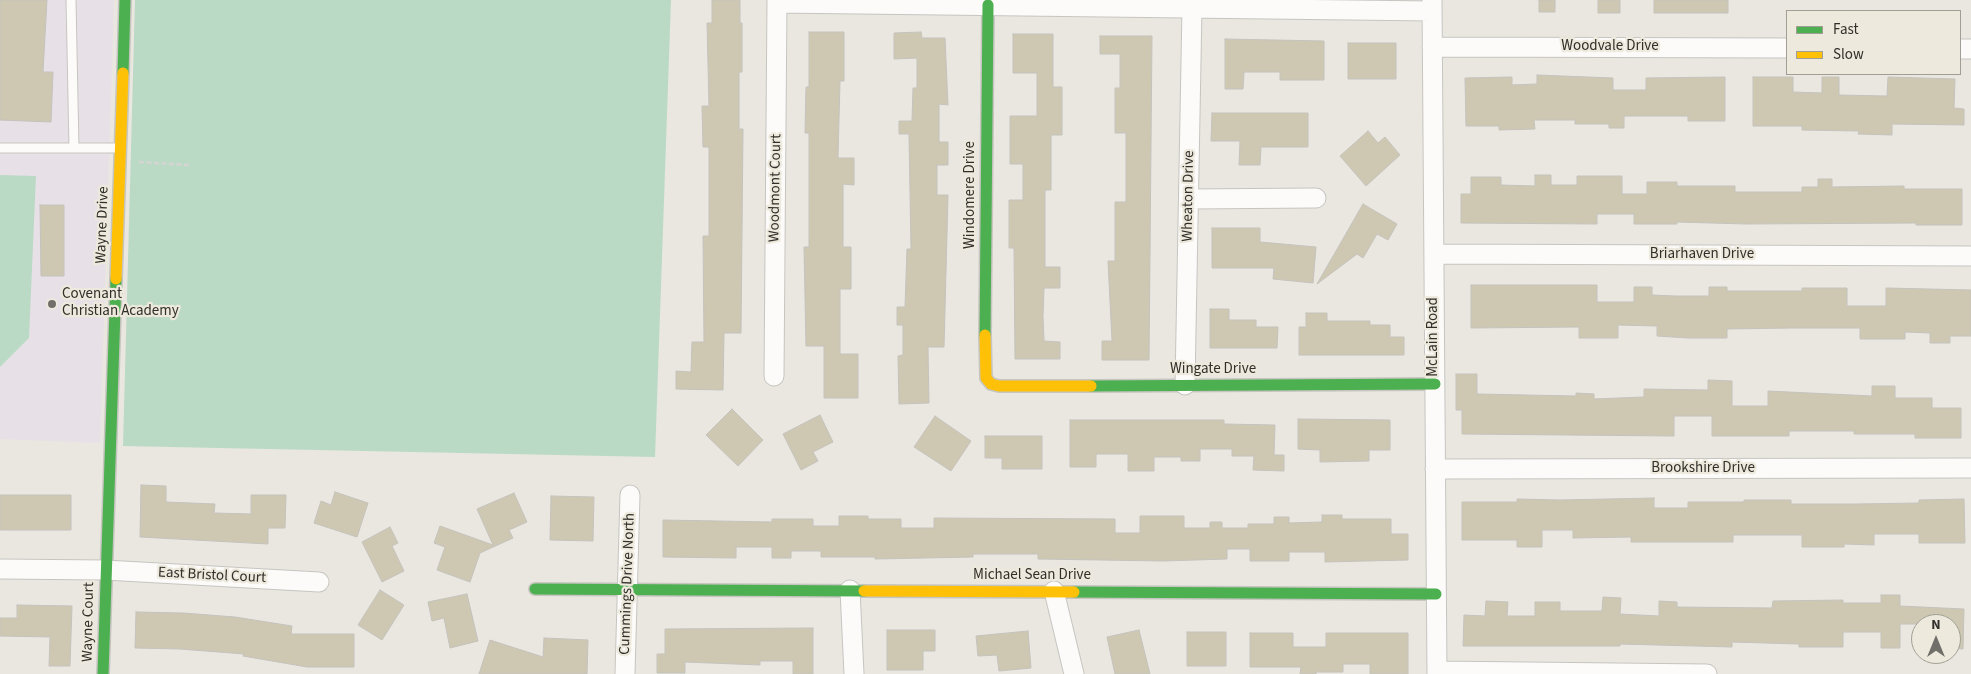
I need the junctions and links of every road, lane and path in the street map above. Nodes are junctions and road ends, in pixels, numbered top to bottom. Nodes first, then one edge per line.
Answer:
1 (71, 0) edge
2 (125, 0) edge
3 (777, 1) edge
4 (988, 5) junction
5 (1432, 6) edge
6 (1192, 7) junction
7 (1432, 47) junction
8 (1786, 48) edge
9 (0, 148) edge
10 (74, 148) junction
11 (120, 148) junction
12 (120, 161) junction
13 (190, 165) dead end
14 (1316, 198) dead end
15 (1189, 199) junction
16 (1434, 254) junction
17 (1971, 256) edge
18 (774, 376) dead end
19 (991, 384) joint
20 (1434, 384) junction
21 (1185, 385) junction
22 (1971, 468) edge
23 (1435, 469) junction
24 (630, 494) dead end
25 (0, 569) edge
26 (105, 570) junction
27 (319, 582) dead end
28 (535, 589) dead end
29 (628, 589) junction
30 (850, 590) junction
31 (1054, 591) junction
32 (1436, 594) junction
33 (1437, 672) edge
34 (1558, 673) edge
35 (103, 674) edge
36 (625, 674) edge
37 (854, 674) edge
38 (1074, 674) edge
39 (1707, 674) edge

1 - 10 lane
2 - 11 street, Wayne Drive
3 - 4 street
3 - 18 street, Woodmont Court
4 - 6 street
4 - 19 street, Windomere Drive
5 - 6 street
5 - 7 street, McLain Road
6 - 15 street, Wheaton Drive
7 - 8 street, Woodvale Drive
7 - 16 street, McLain Road
9 - 10 lane
10 - 11 lane
11 - 12 street, Wayne Drive
12 - 13 path
12 - 26 street, Wayne Drive
14 - 15 street
15 - 21 street, Wheaton Drive
16 - 17 street, Briarhaven Drive
16 - 20 street, McLain Road
19 - 21 street, Wingate Drive
20 - 21 street, Wingate Drive
20 - 23 street, McLain Road
22 - 23 street, Brookshire Drive
23 - 32 street, McLain Road
24 - 29 street, Cummings Drive North
25 - 26 street, East Bristol Court
26 - 27 street, East Bristol Court
26 - 35 street, Wayne Court
28 - 29 street, Michael Sean Drive
29 - 30 street, Michael Sean Drive
29 - 36 street, Cummings Drive North
30 - 31 street, Michael Sean Drive
30 - 37 street
31 - 32 street, Michael Sean Drive
31 - 38 street
32 - 33 street, McLain Road
33 - 34 street
34 - 39 street

